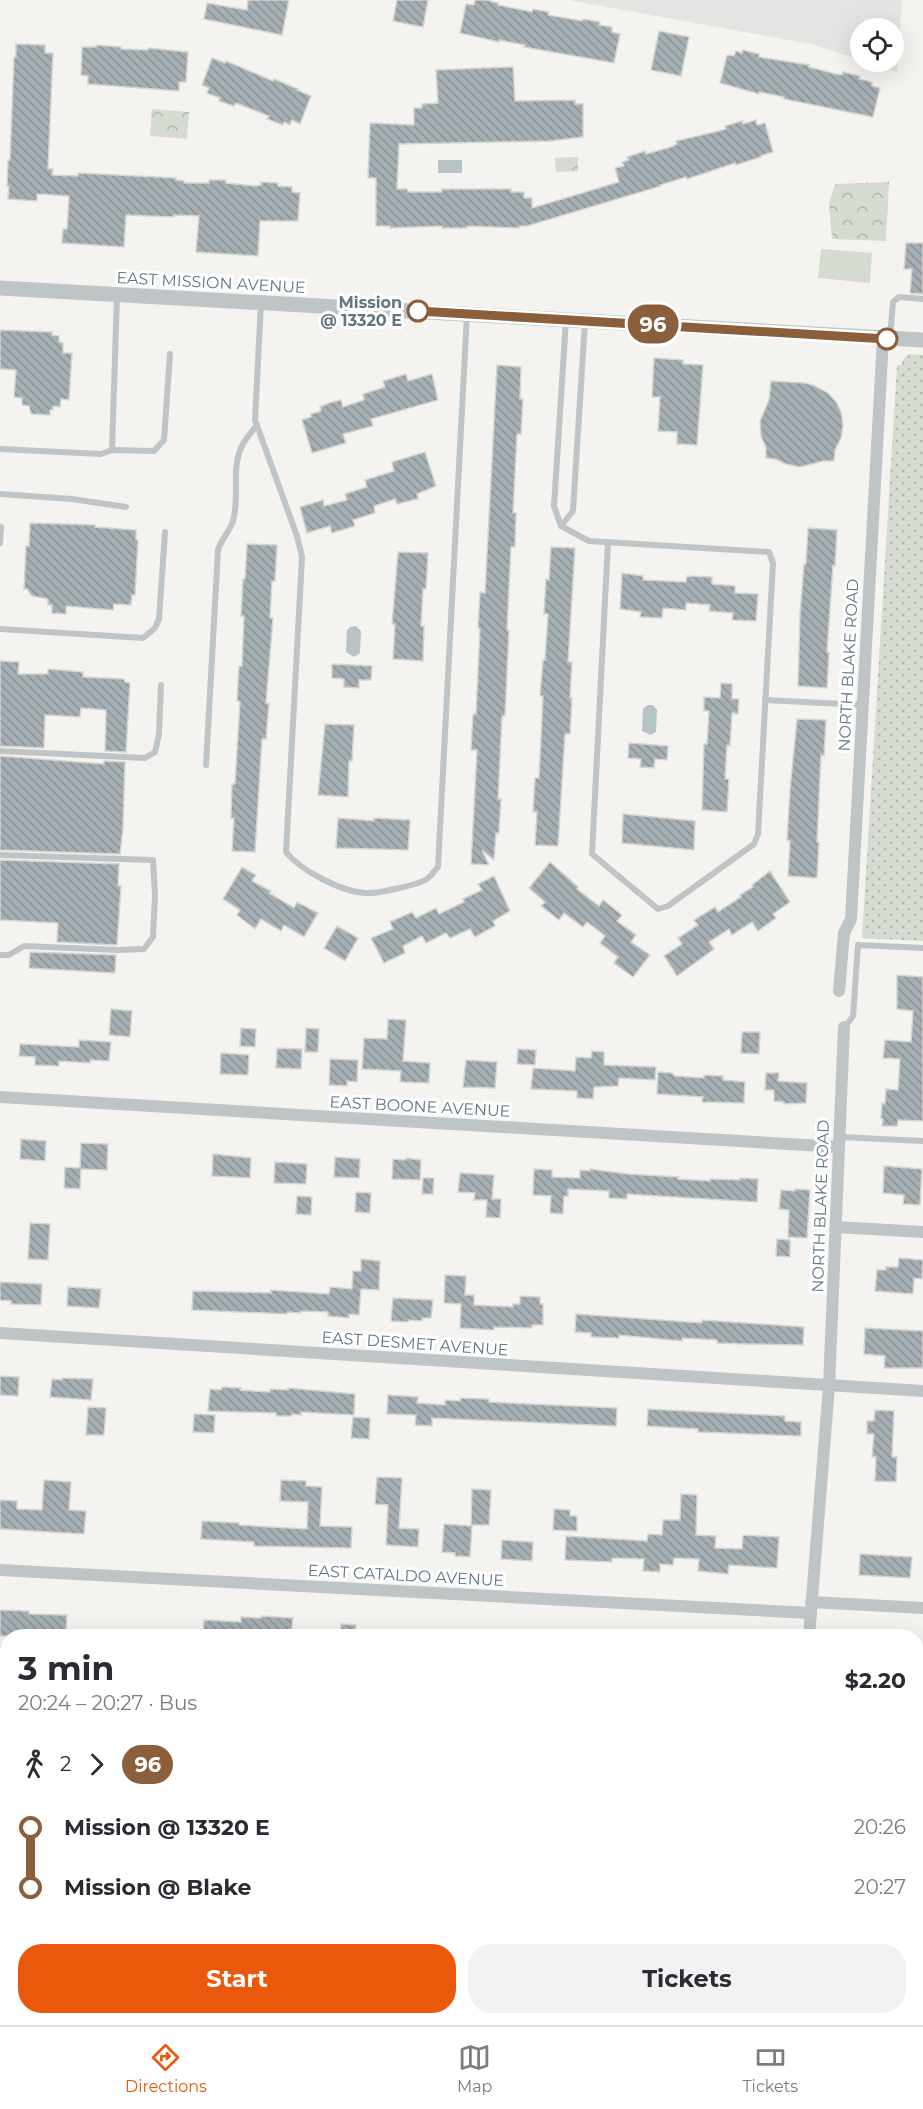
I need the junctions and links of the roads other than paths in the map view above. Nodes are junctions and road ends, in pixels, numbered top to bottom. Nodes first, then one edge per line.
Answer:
1 (0, 288) edge
2 (117, 294) junction
3 (923, 299) edge
4 (261, 302) junction
5 (467, 314) junction
6 (566, 319) junction
7 (585, 320) junction
8 (886, 338) junction
9 (923, 340) edge
10 (170, 354) dead end
11 (257, 425) junction
12 (0, 449) edge
13 (112, 450) junction
14 (0, 494) edge
15 (126, 507) dead end
16 (561, 526) junction
17 (1, 527) edge
18 (165, 532) dead end
19 (608, 542) junction
20 (0, 543) edge
21 (0, 629) edge
22 (161, 685) dead end
23 (765, 700) junction
24 (863, 705) junction
25 (0, 751) edge
26 (206, 765) dead end
27 (0, 855) edge
28 (923, 948) edge
29 (0, 955) edge
30 (839, 991) dead end
31 (844, 1028) joint
32 (0, 1097) edge
33 (923, 1141) edge
34 (839, 1142) junction
35 (836, 1227) junction
36 (923, 1232) edge
37 (0, 1333) edge
38 (829, 1386) junction
39 (923, 1391) edge
40 (0, 1570) edge
41 (811, 1608) junction
42 (923, 1608) edge
43 (810, 1629) edge

1 - 2 street, EAST MISSION AVENUE
2 - 4 street, EAST MISSION AVENUE
2 - 13 lane
3 - 8 lane
4 - 5 street, EAST MISSION AVENUE
4 - 11 lane
5 - 6 street, EAST MISSION AVENUE
5 - 11 lane
6 - 7 street, EAST MISSION AVENUE
6 - 16 lane
7 - 8 street, EAST MISSION AVENUE
7 - 16 lane
8 - 9 street, EAST MISSION AVENUE
8 - 24 street, NORTH BLAKE ROAD
10 - 13 lane
11 - 26 lane
12 - 13 lane
14 - 15 lane
16 - 19 lane
17 - 20 lane
18 - 21 lane
19 - 23 lane
19 - 23 lane
22 - 25 lane
23 - 24 lane
24 - 30 street, NORTH BLAKE ROAD
27 - 29 lane
28 - 31 lane
31 - 34 street, NORTH BLAKE ROAD
32 - 34 street, EAST BOONE AVENUE
33 - 34 lane
34 - 35 street, NORTH BLAKE ROAD
35 - 36 street
35 - 38 street, NORTH BLAKE ROAD
37 - 38 street, EAST DESMET AVENUE
38 - 39 street
38 - 41 street, NORTH BLAKE ROAD
40 - 41 street, EAST CATALDO AVENUE
41 - 42 street, EAST CATALDO AVENUE
41 - 43 street, NORTH BLAKE ROAD

